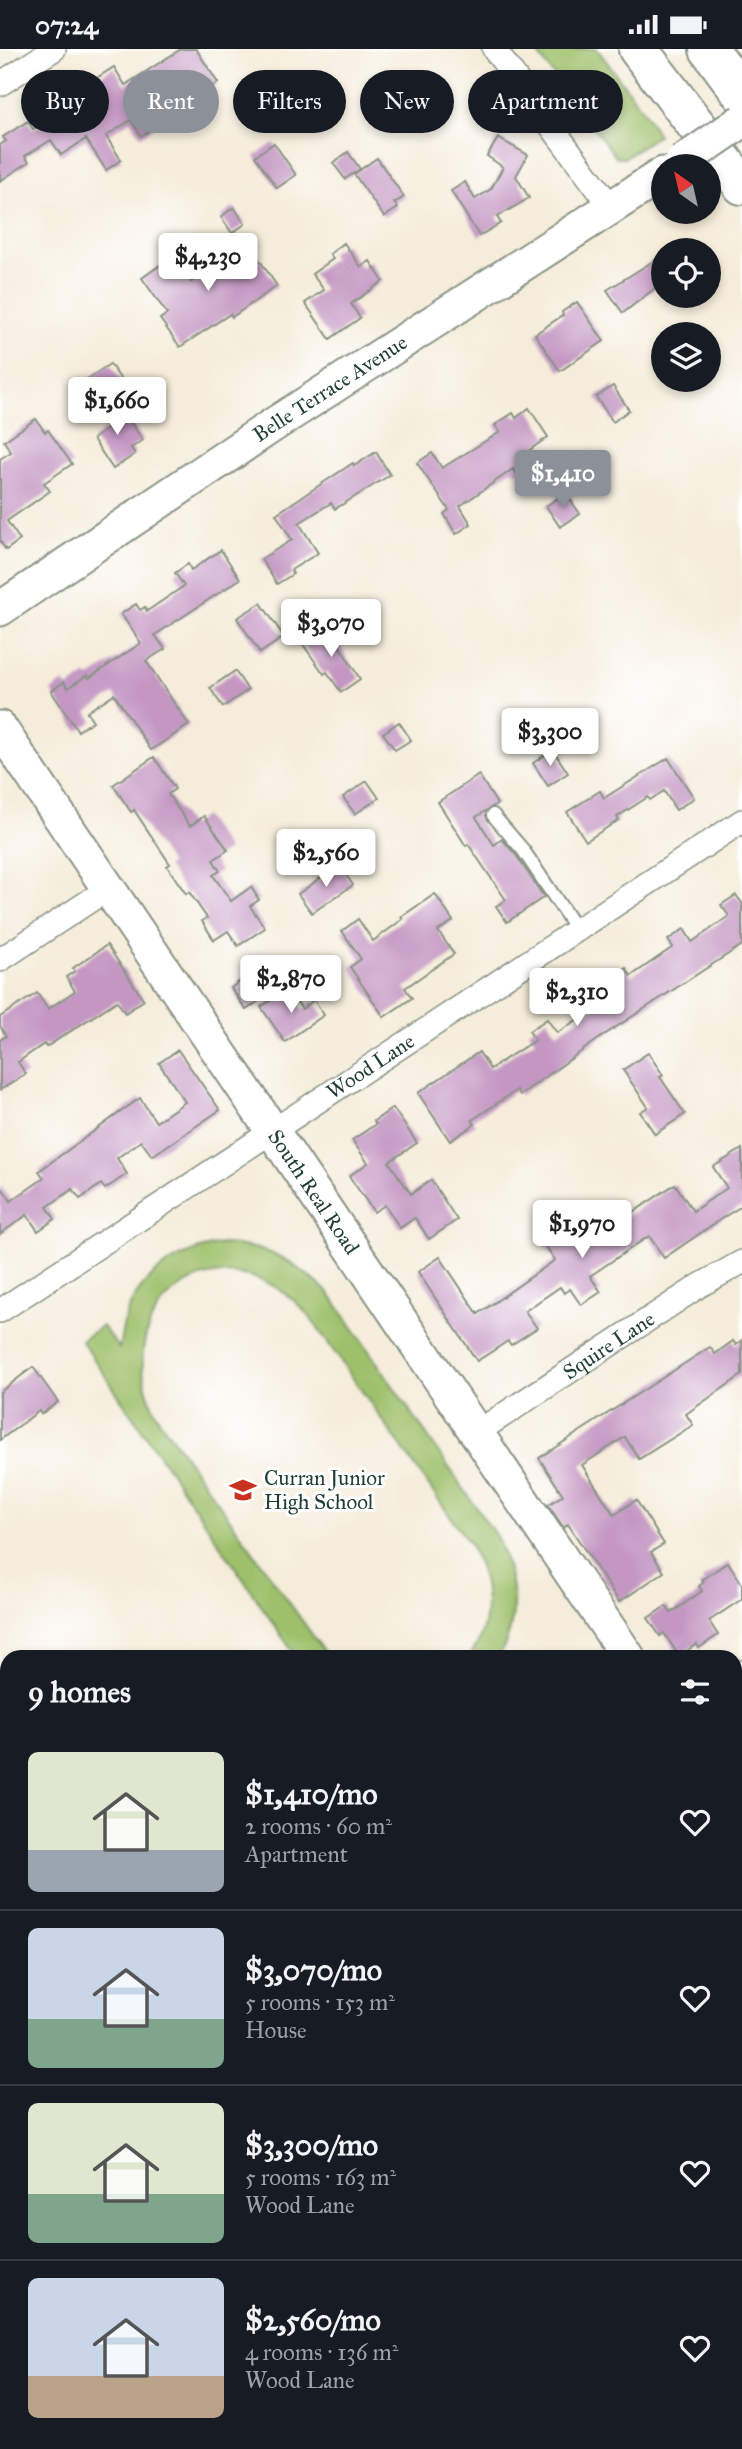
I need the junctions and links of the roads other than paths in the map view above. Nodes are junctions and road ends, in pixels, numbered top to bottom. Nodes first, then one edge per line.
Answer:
1 (54, 49) edge
2 (494, 49) edge
3 (638, 49) edge
4 (709, 49) edge
5 (0, 85) edge
6 (742, 95) edge
7 (742, 121) edge
8 (692, 154) edge
9 (651, 181) edge
10 (742, 185) edge
11 (611, 207) junction
12 (0, 609) edge
13 (0, 728) edge
14 (493, 815) dead end
15 (742, 821) edge
16 (109, 888) junction
17 (576, 929) junction
18 (0, 960) edge
19 (273, 1131) junction
20 (742, 1262) edge
21 (0, 1311) edge
22 (477, 1433) junction
23 (623, 1650) edge

1 - 5 street
2 - 11 street
3 - 10 highway
4 - 6 highway
7 - 8 street, Belle Terrace Avenue, bridge
9 - 11 street, Belle Terrace Avenue
11 - 12 street, Belle Terrace Avenue
13 - 16 street, South Real Road
14 - 17 lane
15 - 17 street, Wood Lane
16 - 18 street
16 - 19 street, South Real Road
17 - 19 street, Wood Lane
19 - 21 street, Wood Lane
19 - 22 street, South Real Road
20 - 22 street, Squire Lane
22 - 23 street, South Real Road

